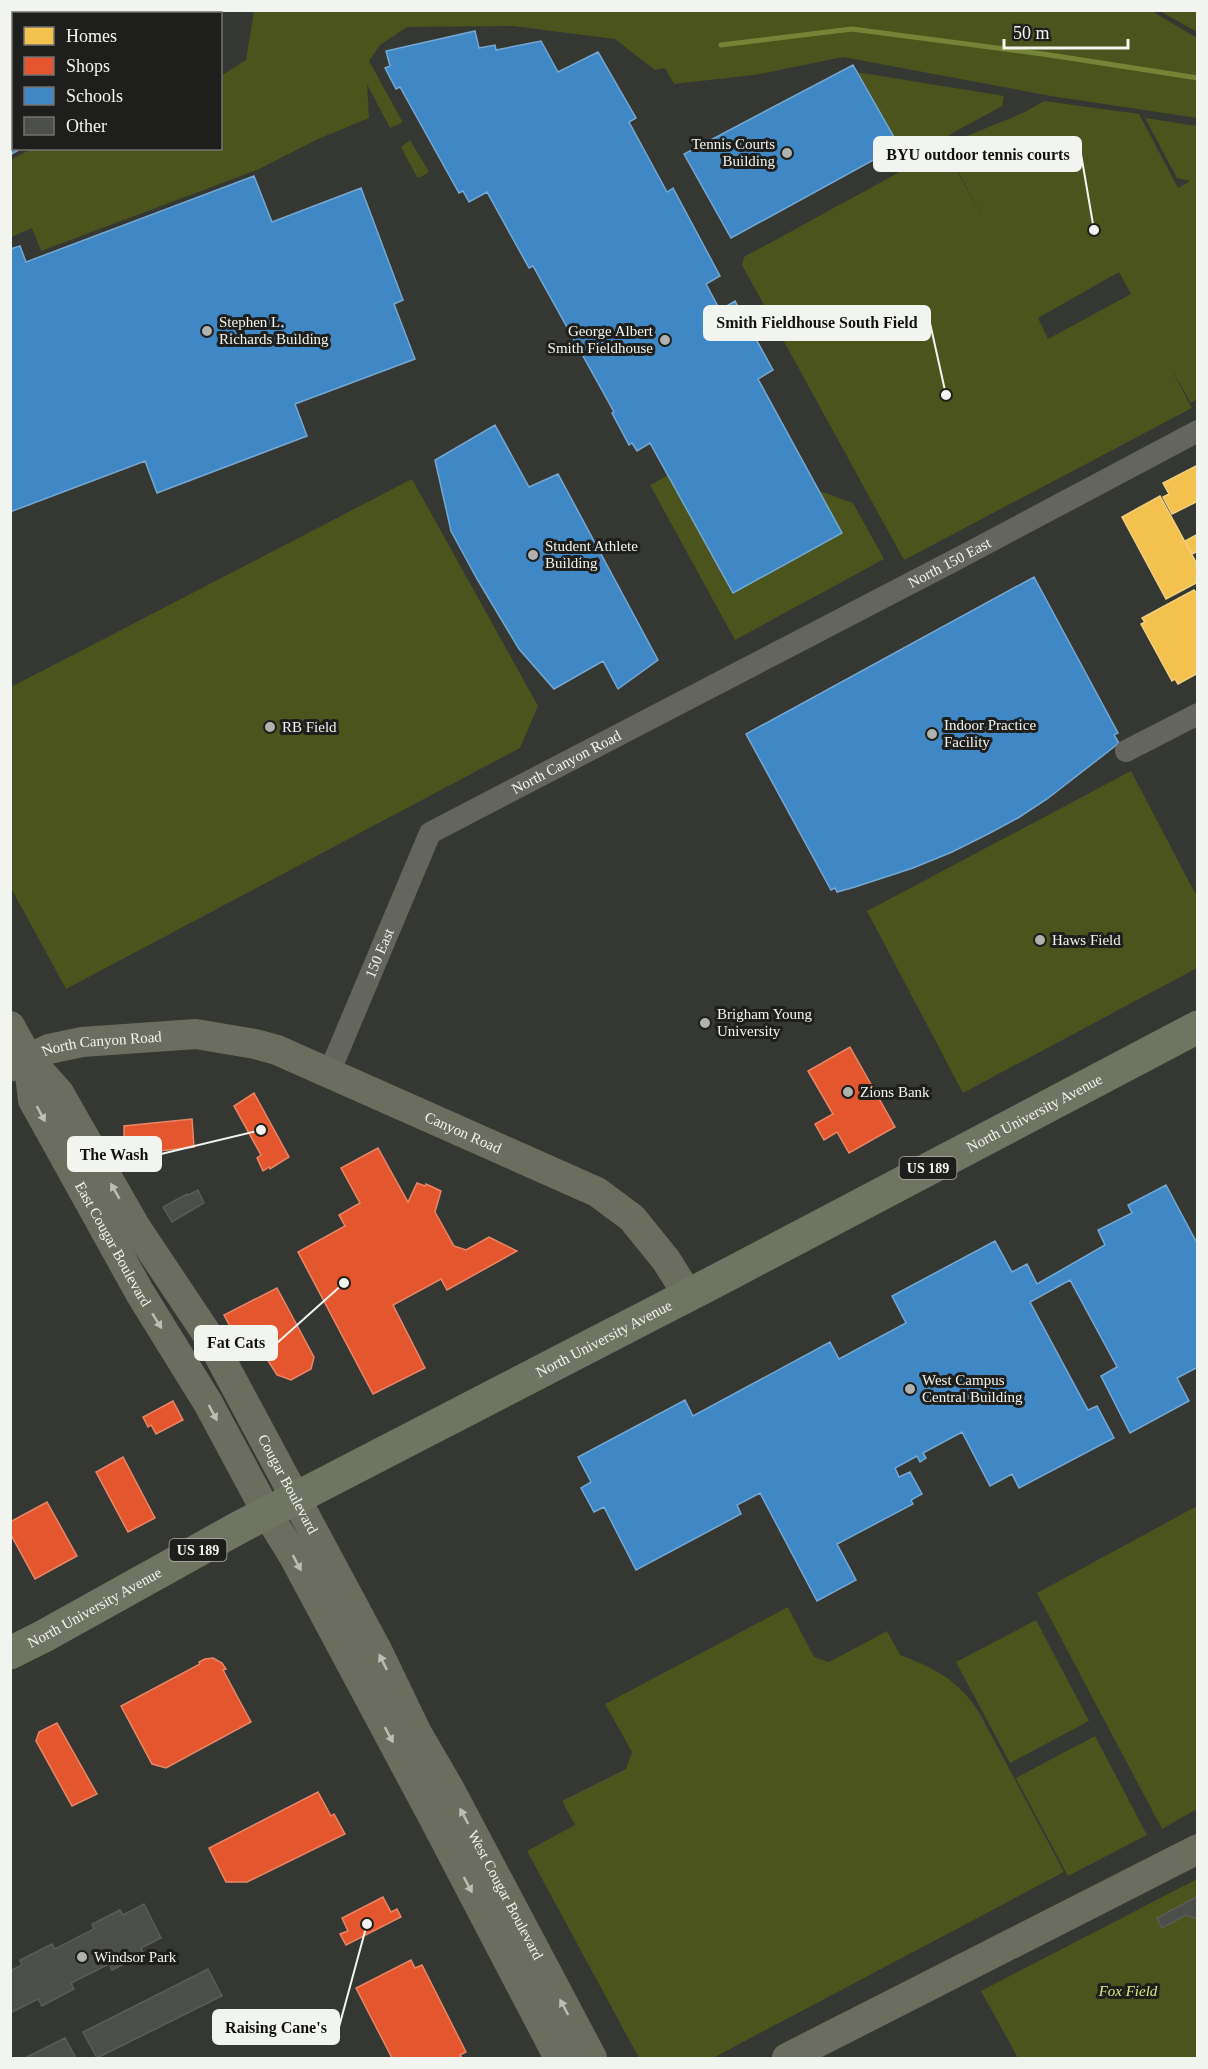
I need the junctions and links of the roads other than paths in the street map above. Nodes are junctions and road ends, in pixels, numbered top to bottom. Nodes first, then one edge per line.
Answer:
1 (1197, 431) edge
2 (701, 691) joint
3 (1197, 714) edge
4 (1126, 751) dead end
5 (430, 833) joint
6 (10, 1026) edge
7 (1197, 1027) edge
8 (196, 1034) joint
9 (20, 1063) edge
10 (329, 1073) junction
11 (145, 1241) joint
12 (688, 1295) junction
13 (183, 1363) joint
14 (281, 1506) junction
15 (10, 1653) edge
16 (417, 1733) joint
17 (432, 1815) joint
18 (1197, 1849) edge
19 (559, 2058) edge
20 (591, 2058) edge
21 (787, 2058) edge

1 - 2 street, North 150 East
2 - 5 street, North Canyon Road
3 - 4 street
5 - 10 street, 150 East
6 - 9 main road
7 - 12 highway, North University Avenue / US 189
8 - 9 main road, North Canyon Road
8 - 10 main road, Canyon Road
11 -> 9 main road, East Cougar Boulevard
9 -> 13 main road, East Cougar Boulevard
10 - 12 main road, Canyon Road
11 - 14 main road, Cougar Boulevard
12 - 14 highway, North University Avenue / US 189
13 -> 14 main road, Cougar Boulevard
14 - 15 highway, North University Avenue / US 189
16 -> 14 main road, Cougar Boulevard
14 -> 17 main road, Cougar Boulevard
20 -> 16 main road, West Cougar Boulevard
17 -> 19 main road, West Cougar Boulevard
18 - 21 main road

